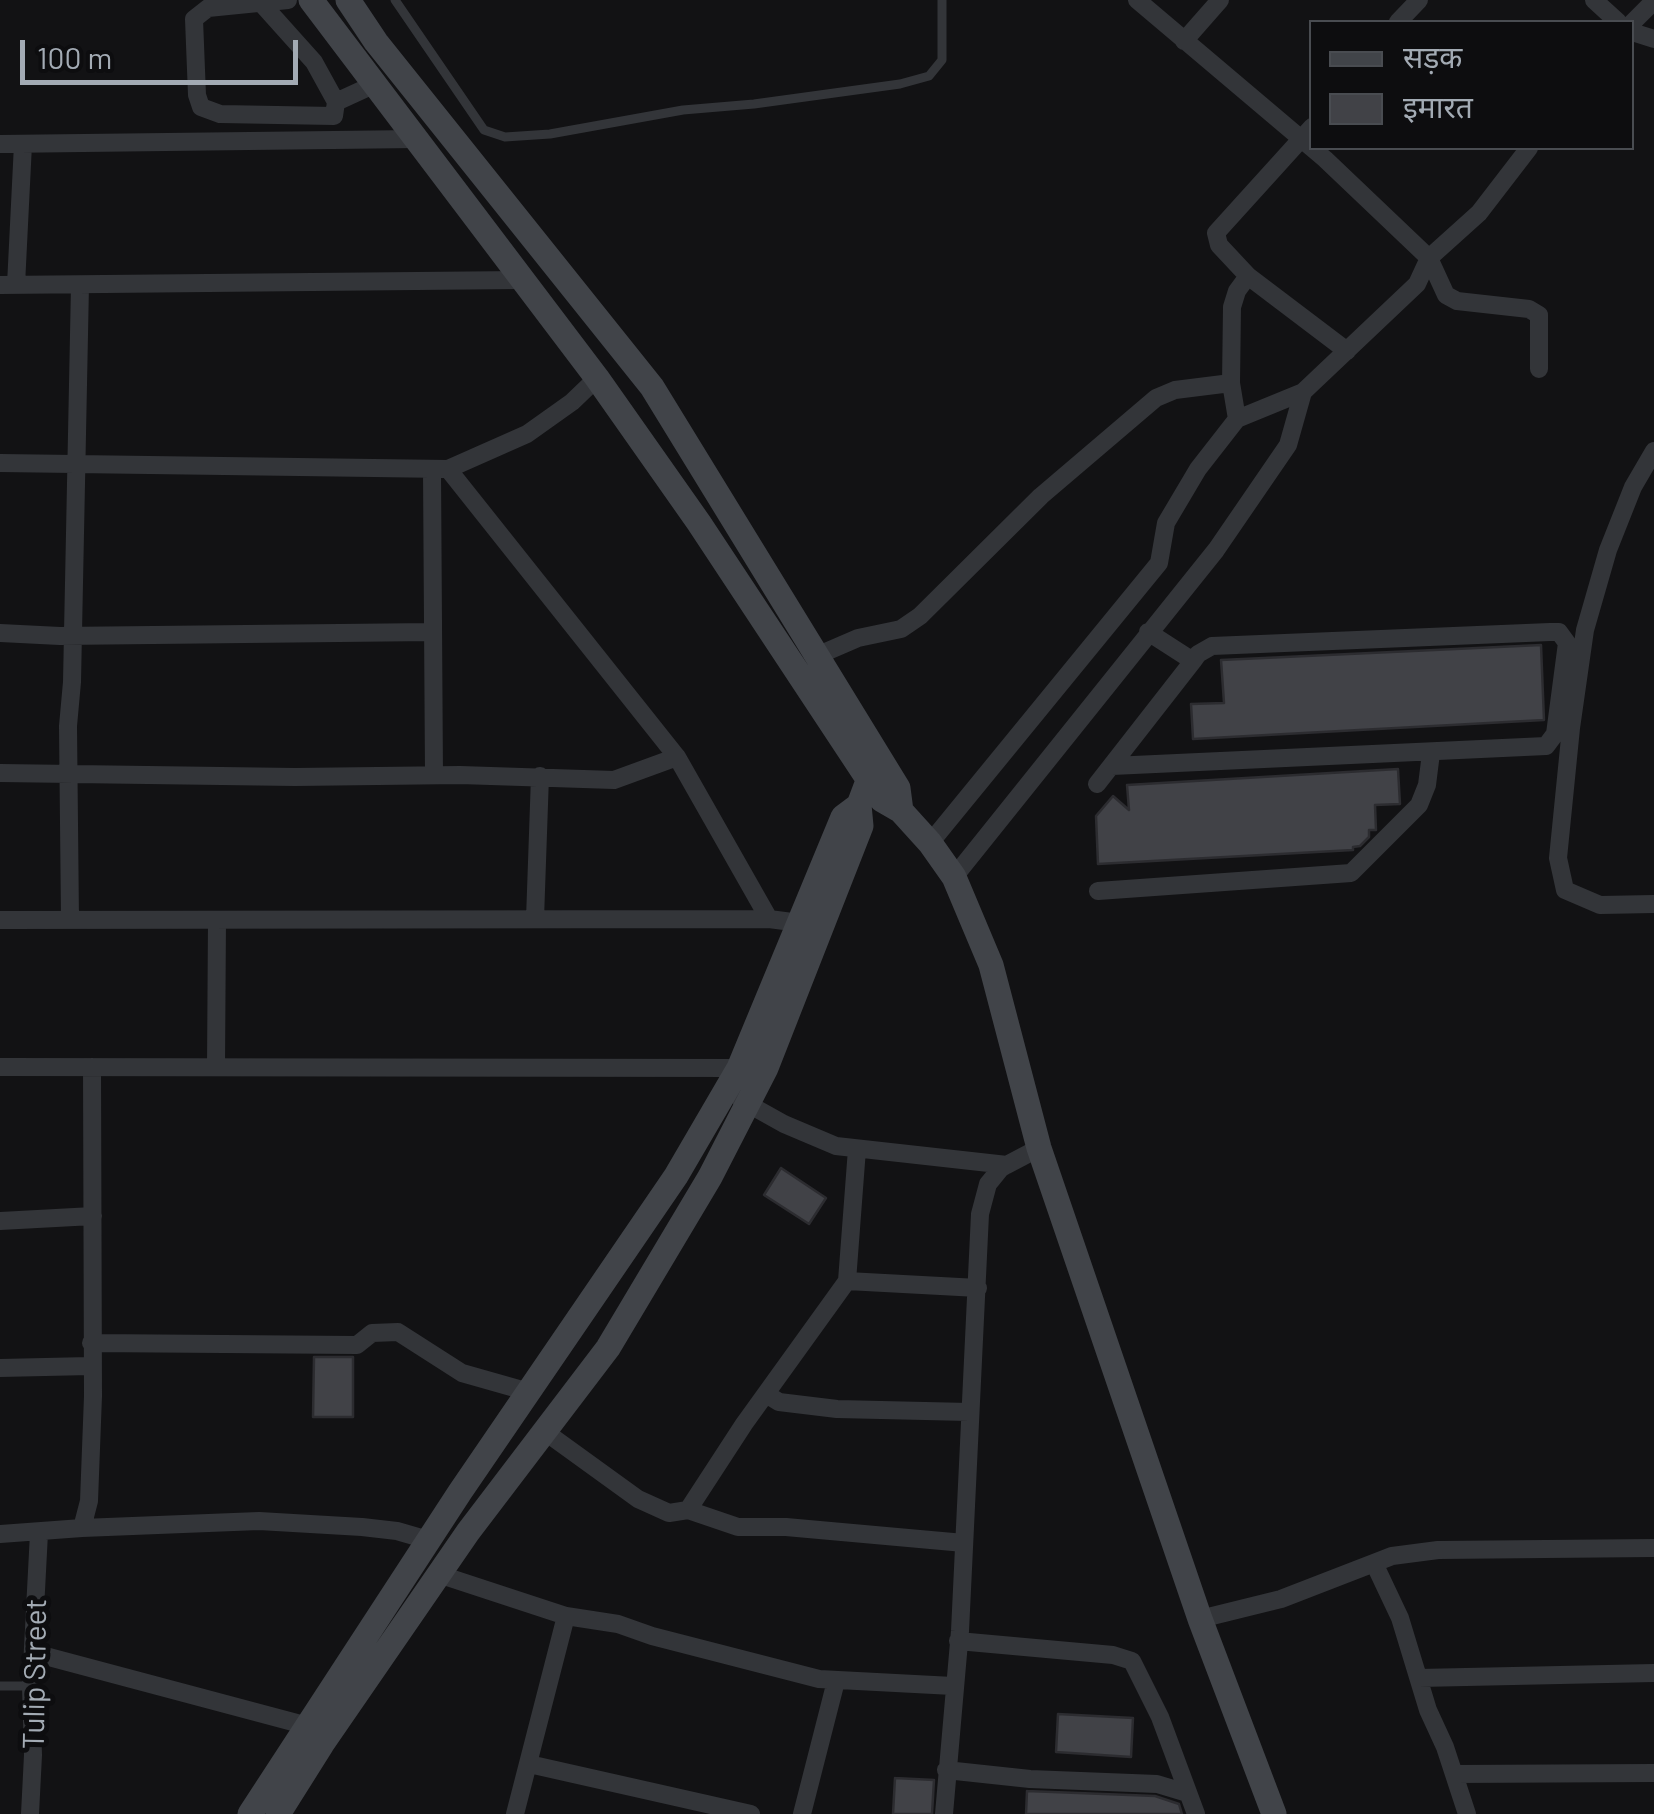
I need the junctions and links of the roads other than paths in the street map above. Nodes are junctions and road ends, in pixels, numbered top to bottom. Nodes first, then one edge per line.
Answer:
1 (288, 0) edge
2 (312, 0) edge
3 (348, 0) edge
4 (394, 0) edge
5 (942, 0) edge
6 (1138, 0) edge
7 (1220, 0) edge
8 (1419, 0) edge
9 (1594, 0) edge
10 (1654, 1) edge
11 (262, 4) junction
12 (1400, 20) edge
13 (1616, 20) edge
14 (1634, 22) edge
15 (340, 39) junction
16 (1184, 41) junction
17 (306, 53) junction
18 (373, 85) junction
19 (336, 102) junction
20 (1306, 133) edge
21 (416, 139) junction
22 (0, 144) edge
23 (23, 144) junction
24 (1318, 150) edge
25 (1527, 150) edge
26 (1429, 258) junction
27 (1248, 276) junction
28 (520, 280) junction
29 (8, 284) edge
30 (80, 284) junction
31 (1347, 351) junction
32 (1539, 370) dead end
33 (597, 378) junction
34 (1231, 384) junction
35 (1304, 392) junction
36 (1236, 419) junction
37 (1654, 451) edge
38 (0, 463) edge
39 (77, 464) junction
40 (440, 470) junction
41 (1158, 562) junction
42 (1186, 584) junction
43 (0, 632) edge
44 (432, 632) junction
45 (1148, 632) junction
46 (72, 636) junction
47 (814, 657) junction
48 (1193, 660) junction
49 (1432, 753) junction
50 (677, 757) junction
51 (1112, 766) junction
52 (872, 767) junction
53 (0, 774) edge
54 (70, 774) junction
55 (434, 775) junction
56 (540, 776) junction
57 (1098, 784) dead end
58 (859, 805) junction
59 (930, 843) junction
60 (954, 877) junction
61 (1098, 891) dead end
62 (1654, 904) edge
63 (535, 919) junction
64 (769, 919) junction
65 (0, 920) edge
66 (70, 920) junction
67 (217, 920) junction
68 (800, 923) junction
69 (216, 1066) junction
70 (0, 1067) edge
71 (92, 1067) junction
72 (739, 1068) junction
73 (737, 1098) junction
74 (1039, 1148) junction
75 (857, 1149) junction
76 (1006, 1165) junction
77 (93, 1216) junction
78 (0, 1221) edge
79 (847, 1281) junction
80 (978, 1288) junction
81 (91, 1342) junction
82 (90, 1366) junction
83 (0, 1368) edge
84 (528, 1392) junction
85 (766, 1394) junction
86 (969, 1412) junction
87 (544, 1431) junction
88 (688, 1510) junction
89 (82, 1528) junction
90 (39, 1533) junction
91 (0, 1534) edge
92 (428, 1540) junction
93 (964, 1543) junction
94 (1654, 1548) edge
95 (1374, 1564) junction
96 (438, 1574) junction
97 (566, 1616) junction
98 (1200, 1620) junction
99 (958, 1641) junction
100 (34, 1653) junction
101 (1654, 1673) edge
102 (1419, 1678) junction
103 (836, 1681) junction
104 (0, 1686) edge
105 (31, 1686) junction
106 (953, 1686) junction
107 (315, 1735) junction
108 (529, 1764) junction
109 (946, 1770) junction
110 (1454, 1774) junction
111 (1654, 1774) edge
112 (1188, 1792) junction
113 (665, 1805) edge
114 (30, 1814) edge
115 (250, 1814) edge
116 (278, 1814) edge
117 (515, 1814) edge
118 (751, 1814) edge
119 (802, 1814) edge
120 (944, 1814) edge
121 (1196, 1814) edge
122 (1274, 1814) edge
123 (1467, 1814) edge

1 - 11 street
2 - 15 street
3 - 47 street
4 - 5 lane
6 - 16 street
7 - 16 street
8 - 12 street
9 - 13 street
10 - 14 street
11 - 17 street
11 - 19 street
15 - 17 street
15 - 18 street
16 - 20 street
17 - 19 street
18 - 19 street
18 - 21 street
20 - 27 street
21 - 23 street
21 - 28 street
22 - 23 street
23 - 29 street
24 - 26 street
25 - 26 street
26 - 31 street
26 - 32 street
27 - 31 street
27 - 34 street
28 - 30 street
28 - 33 street
29 - 30 street
30 - 39 street
31 - 35 street
33 - 40 street
33 - 52 street
34 - 36 street
34 - 47 street
35 - 36 street
35 - 42 street
36 - 41 street
37 - 62 street
38 - 39 street
39 - 40 street
39 - 46 street
40 - 44 street
40 - 50 street
41 - 42 street
41 - 59 street
42 - 45 street
43 - 46 street
44 - 46 street
44 - 55 street
45 - 48 street
45 - 60 street
46 - 54 street
47 - 52 street
48 - 49 street
48 - 51 street
49 - 51 street
49 - 61 street
50 - 56 street
50 - 64 street
51 - 57 street
52 - 58 street
52 - 59 street
53 - 54 street
54 - 55 street
54 - 66 street
55 - 56 street
56 - 63 street
58 - 68 street
58 - 73 street
59 - 60 street
60 - 74 street
63 - 64 street
63 - 67 street
64 - 68 street
65 - 66 street
66 - 67 street
67 - 69 street
68 - 72 street
69 - 71 street
69 - 72 street
70 - 71 street
71 - 77 street
72 - 73 street
73 - 75 street
73 - 84 street
73 - 87 street
74 - 76 street
74 - 98 street
75 - 76 street
75 - 79 street
76 - 80 street
77 - 78 street
77 - 81 street
79 - 80 street
79 - 85 street
80 - 86 street
81 - 82 street
81 - 84 street
82 - 83 street
82 - 89 street
84 - 92 street
85 - 86 street
85 - 88 street
86 - 93 street
87 - 88 street
87 - 96 street
88 - 93 street
89 - 90 street
89 - 92 street
90 - 91 street
90 - 100 street, Tulip Street
92 - 107 street
93 - 99 street
94 - 95 street
95 - 98 street
95 - 102 street
96 - 97 street
96 - 107 street
97 - 103 street
97 - 108 street
98 - 122 street
99 - 106 street
99 - 112 street
100 - 105 street, Tulip Street
100 - 107 street
101 - 102 street
102 - 110 street
103 - 106 street
103 - 119 street
104 - 105 lane
105 - 114 street, Tulip Street
106 - 109 street
107 - 115 street
107 - 116 street
108 - 113 street
108 - 117 street
109 - 112 street
109 - 120 street
110 - 111 street
110 - 123 street
112 - 121 street
113 - 118 street

